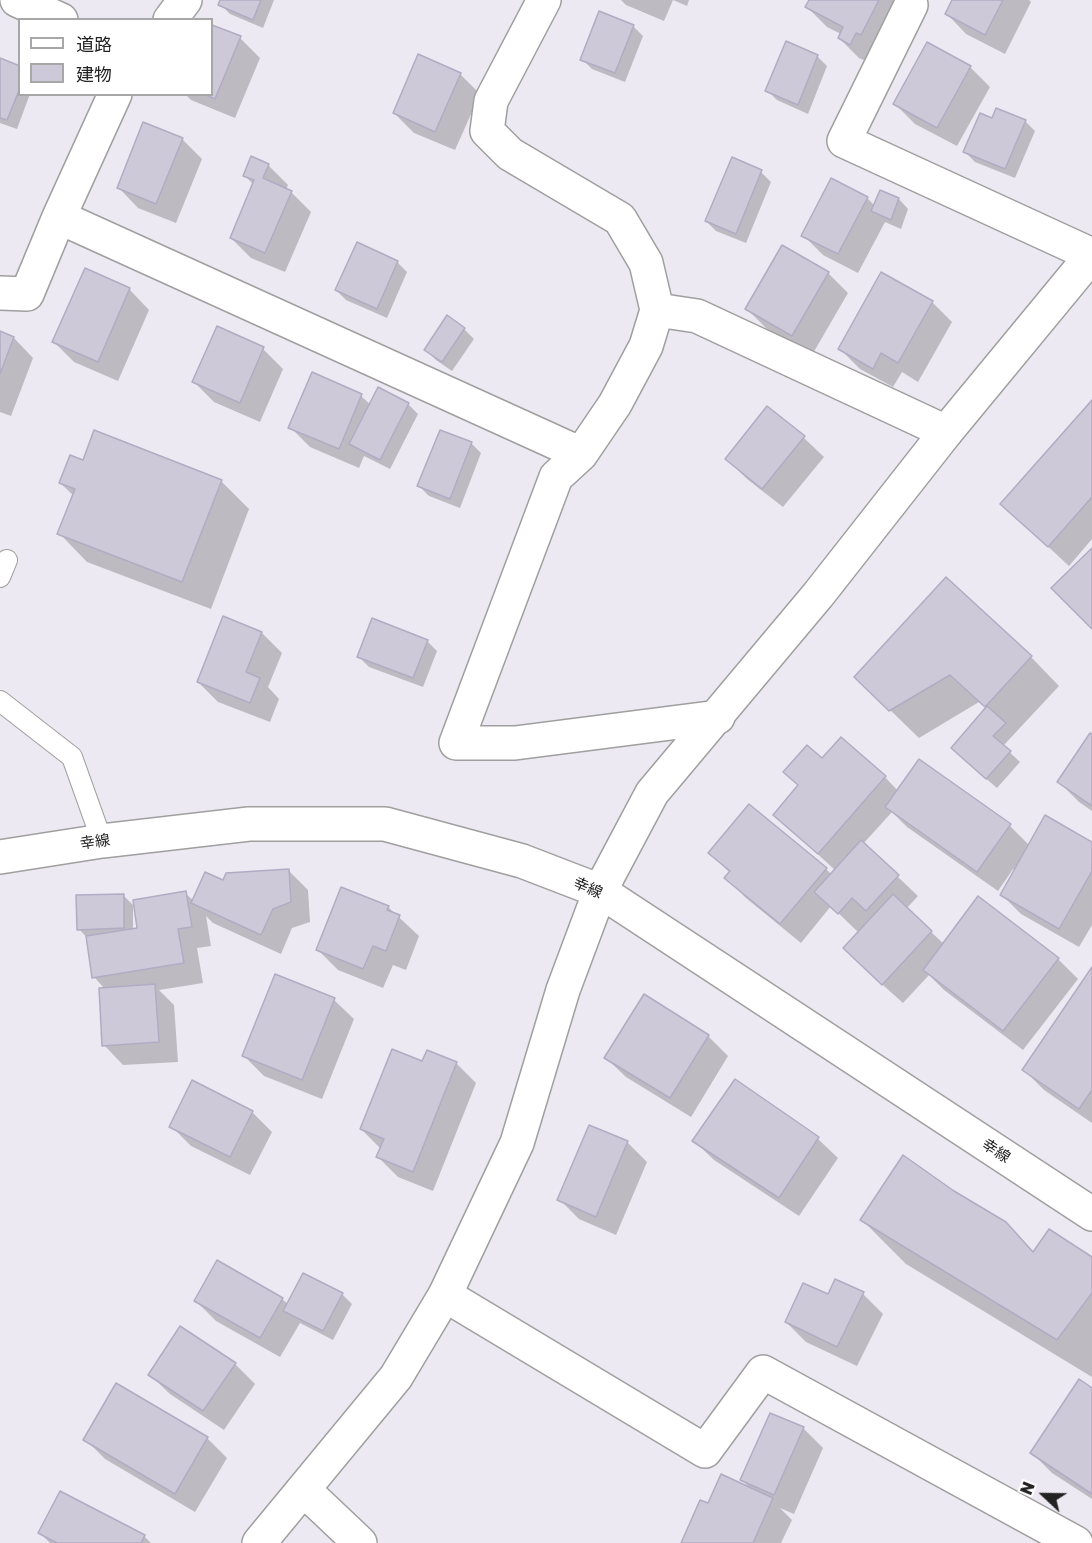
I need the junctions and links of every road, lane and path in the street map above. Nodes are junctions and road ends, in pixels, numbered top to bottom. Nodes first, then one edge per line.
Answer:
1 (17, 0) edge
2 (185, 0) edge
3 (544, 0) edge
4 (911, 5) dead end
5 (57, 18) edge
6 (172, 18) edge
7 (114, 96) edge
8 (59, 217) junction
9 (1092, 255) edge
10 (0, 293) edge
11 (657, 310) junction
12 (946, 432) junction
13 (581, 454) junction
14 (0, 701) edge
15 (718, 717) junction
16 (102, 841) junction
17 (0, 857) edge
18 (600, 891) junction
19 (1092, 1214) edge
20 (445, 1295) junction
21 (303, 1490) junction
22 (259, 1543) edge
23 (360, 1543) edge
24 (1076, 1543) edge

1 - 5 street
2 - 6 street
3 - 11 street
4 - 9 street
7 - 8 street
8 - 10 street
8 - 13 street
9 - 12 street
11 - 12 street
11 - 13 street
12 - 15 street
13 - 15 street
14 - 16 lane
15 - 18 street
16 - 17 street, 幸線
16 - 18 street, 幸線
18 - 19 street, 幸線
18 - 20 street
20 - 21 street
20 - 24 street
21 - 22 street
21 - 23 street

